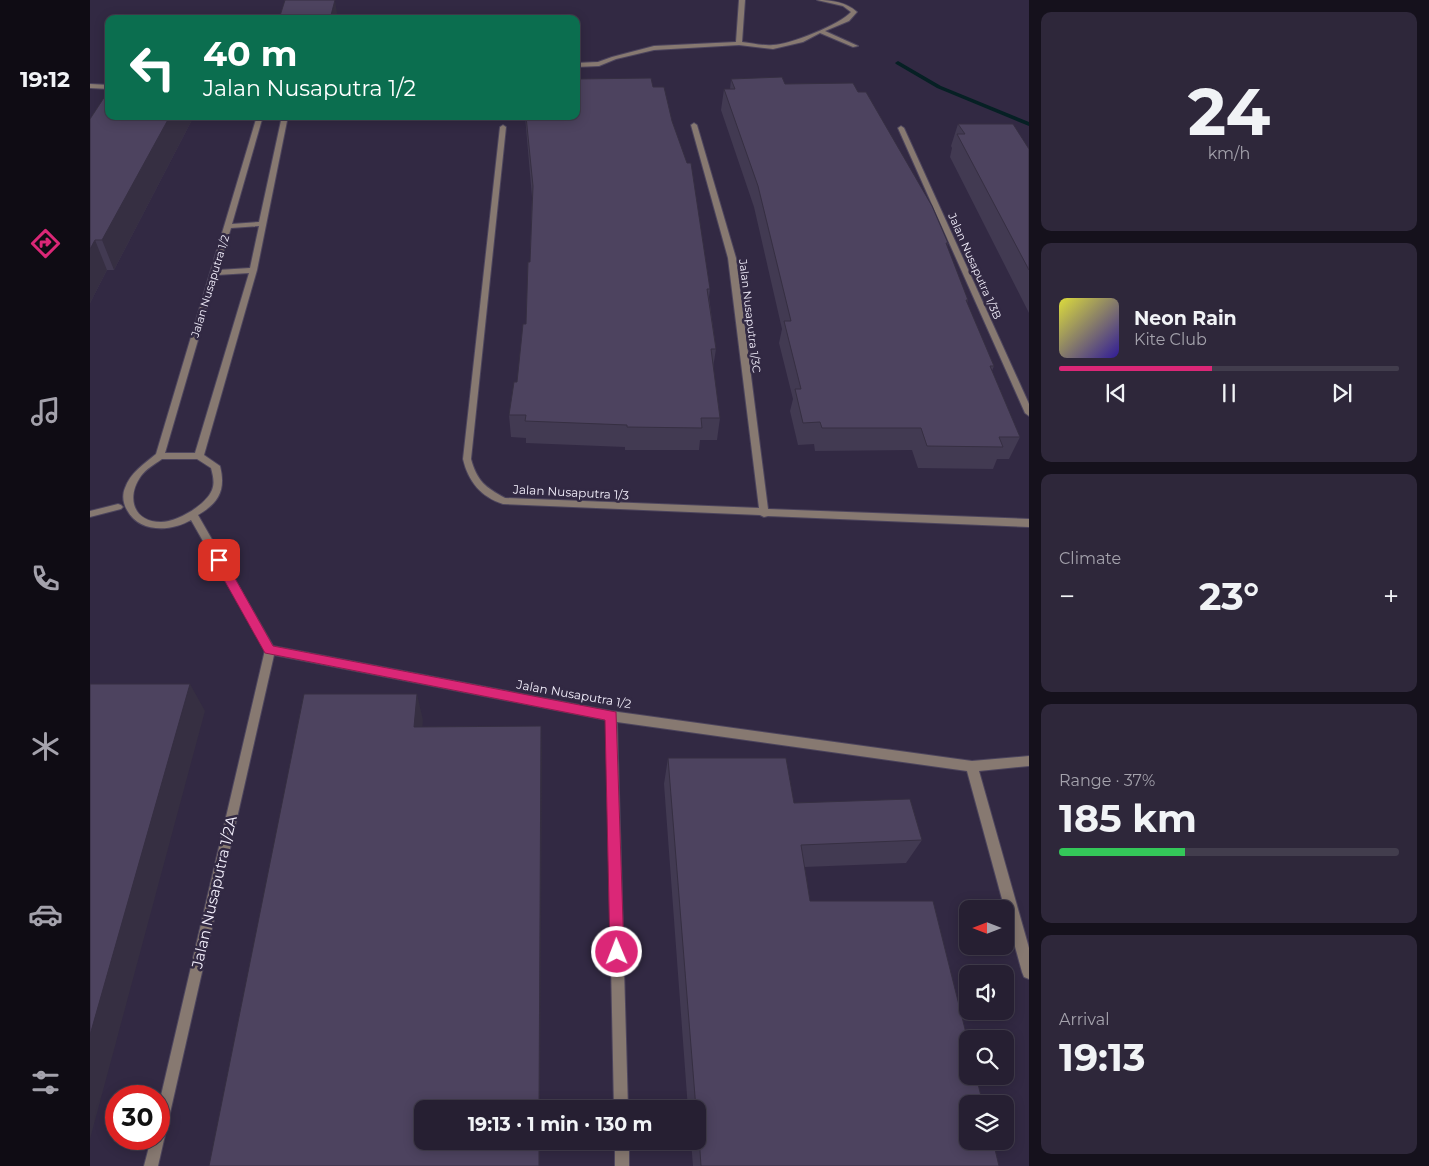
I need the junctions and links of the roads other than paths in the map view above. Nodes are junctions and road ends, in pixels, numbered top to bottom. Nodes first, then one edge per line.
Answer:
1 (742, 0) edge
2 (820, 0) edge
3 (820, 31) junction
4 (739, 43) junction
5 (855, 46) dead end
6 (580, 65) edge
7 (90, 86) edge
8 (105, 86) edge
9 (259, 120) edge
10 (284, 120) edge
11 (694, 125) dead end
12 (503, 127) dead end
13 (901, 128) dead end
14 (263, 224) junction
15 (228, 226) junction
16 (253, 270) junction
17 (213, 273) junction
18 (1029, 413) edge
19 (160, 456) junction
20 (199, 456) junction
21 (117, 500) junction
22 (90, 514) edge
23 (764, 514) junction
24 (194, 515) junction
25 (1029, 523) edge
26 (270, 650) junction
27 (611, 716) junction
28 (1029, 761) edge
29 (972, 766) junction
30 (1029, 972) edge
31 (170, 1086) edge
32 (621, 1100) edge
33 (155, 1150) edge
34 (622, 1150) edge
35 (151, 1166) edge
36 (622, 1166) edge

1 - 4 street
2 - 3 street
3 - 4 street
3 - 5 street
4 - 6 street
7 - 8 street
9 - 15 street, Jalan Nusaputra 1/2
10 - 14 street
11 - 23 street, Jalan Nusaputra 1/3C
12 - 23 street, Jalan Nusaputra 1/3
13 - 18 street, Jalan Nusaputra 1/3B
14 - 15 street
14 - 16 street
15 - 17 street, Jalan Nusaputra 1/2
16 - 17 street
16 - 20 street
17 - 19 street, Jalan Nusaputra 1/2
19 - 20 street
19 - 21 street
20 - 24 street
21 - 22 street
21 - 24 street
23 - 25 street, Jalan Nusaputra 1/3
24 - 26 street
26 - 27 street, Jalan Nusaputra 1/2
26 - 31 street, Jalan Nusaputra 1/2A
27 - 29 street, Jalan Nusaputra 1/2
27 - 32 street
28 - 29 street, Jalan Nusaputra 1/2
29 - 30 street
33 - 35 street
34 - 36 street

